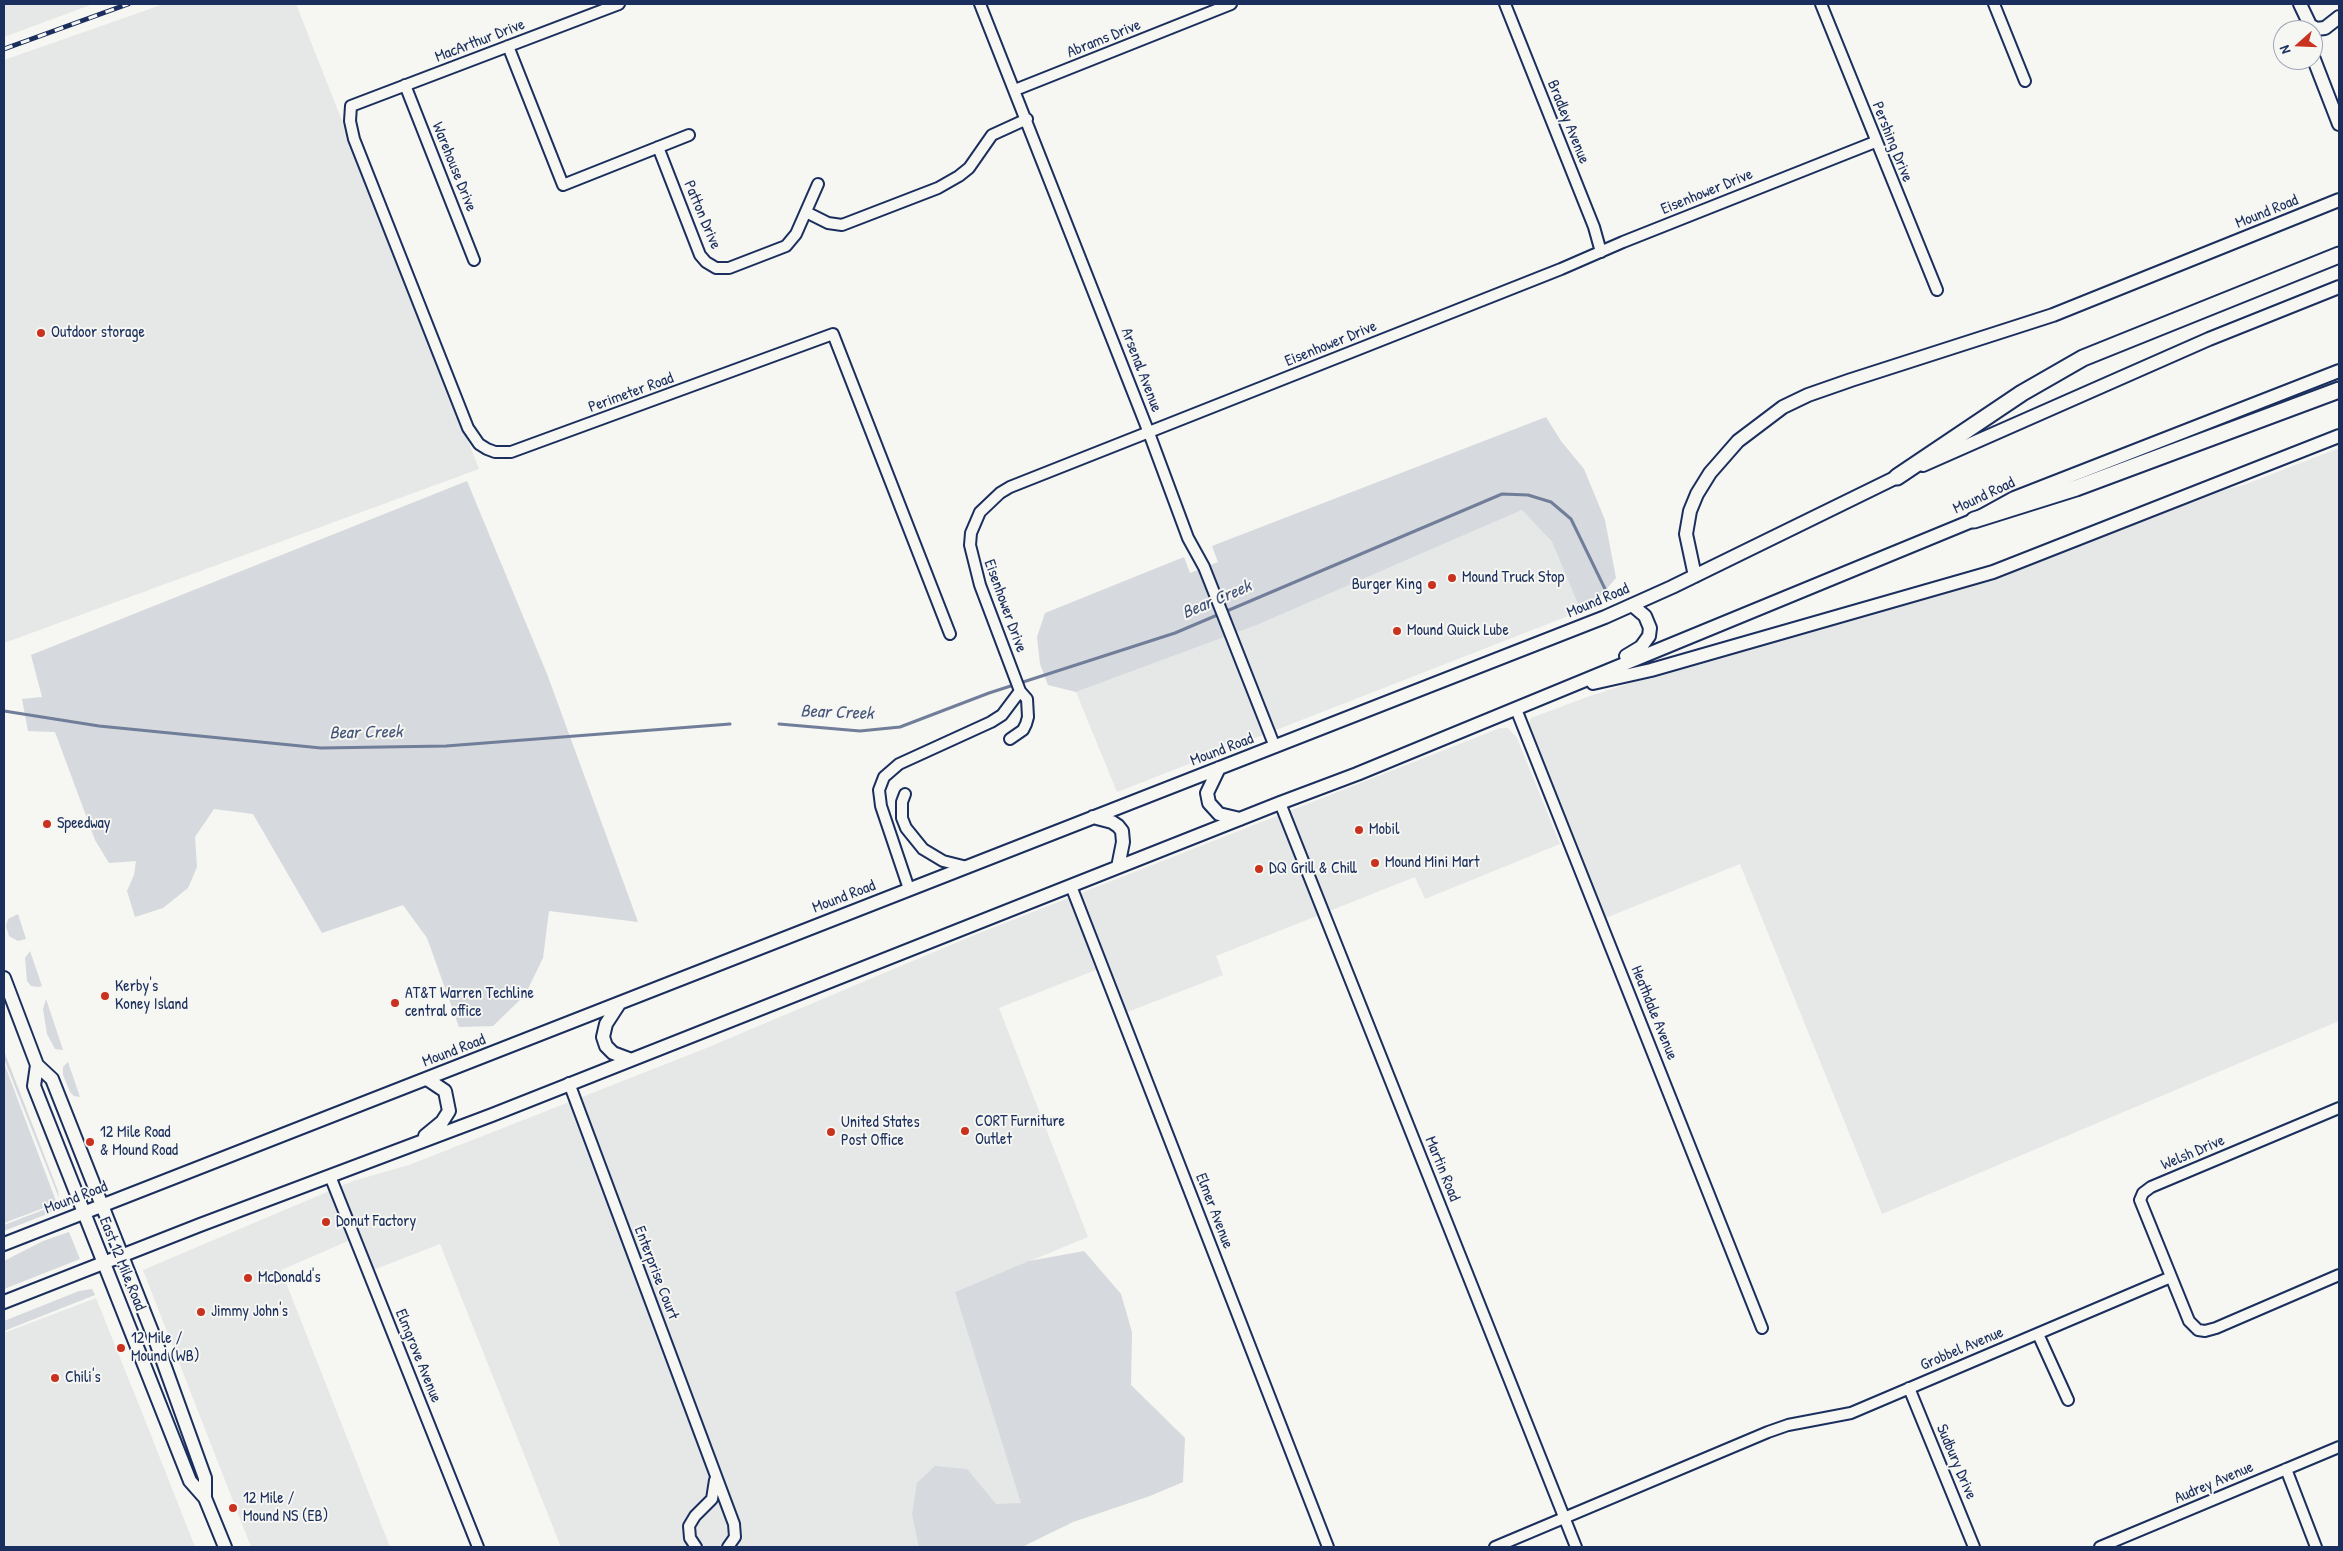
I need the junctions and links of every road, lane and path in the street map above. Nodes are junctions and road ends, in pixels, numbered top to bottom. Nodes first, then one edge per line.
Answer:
1 (619, 4) edge
2 (980, 4) edge
3 (1231, 4) edge
4 (1506, 4) edge
5 (1821, 4) edge
6 (1994, 4) edge
7 (2292, 4) edge
8 (2300, 4) edge
9 (2339, 17) edge
10 (2298, 20) edge
11 (508, 46) junction
12 (2318, 70) edge
13 (2025, 81) dead end
14 (405, 85) junction
15 (1015, 90) junction
16 (351, 106) joint
17 (1027, 119) junction
18 (2339, 124) edge
19 (688, 135) dead end
20 (1875, 142) junction
21 (658, 147) junction
22 (818, 184) dead end
23 (2339, 200) edge
24 (2326, 206) junction
25 (2339, 206) edge
26 (806, 212) junction
27 (1601, 252) junction
28 (2339, 255) edge
29 (474, 260) dead end
30 (2339, 287) edge
31 (1937, 290) dead end
32 (2339, 371) edge
33 (2339, 390) edge
34 (1150, 432) junction
35 (2339, 436) edge
36 (1897, 477) junction
37 (1974, 520) junction
38 (1695, 576) junction
39 (1632, 605) junction
40 (950, 634) dead end
41 (1592, 677) junction
42 (1561, 690) junction
43 (1020, 691) junction
44 (1516, 709) junction
45 (1010, 738) dead end
46 (1275, 747) junction
47 (1219, 768) junction
48 (905, 794) dead end
49 (1280, 803) junction
50 (1093, 817) junction
51 (1240, 819) junction
52 (967, 867) junction
53 (1118, 867) junction
54 (1071, 886) junction
55 (909, 890) junction
56 (4, 978) edge
57 (618, 1004) junction
58 (629, 1059) junction
59 (37, 1065) junction
60 (427, 1079) junction
61 (569, 1083) junction
62 (2339, 1108) edge
63 (418, 1143) junction
64 (330, 1176) junction
65 (102, 1206) junction
66 (84, 1213) junction
67 (4, 1244) edge
68 (122, 1256) junction
69 (104, 1263) junction
70 (2339, 1275) edge
71 (2171, 1277) junction
72 (4, 1302) edge
73 (1762, 1328) dead end
74 (2038, 1334) junction
75 (1909, 1388) junction
76 (2068, 1400) dead end
77 (2339, 1447) edge
78 (2286, 1469) junction
79 (716, 1474) junction
80 (205, 1498) junction
81 (1565, 1518) junction
82 (225, 1547) edge
83 (478, 1547) edge
84 (696, 1547) edge
85 (728, 1547) edge
86 (1328, 1547) edge
87 (1496, 1547) edge
88 (1576, 1547) edge
89 (1974, 1547) edge
90 (2100, 1547) edge
91 (2316, 1547) edge

1 - 11 street, MacArthur Drive
2 - 15 street, Arsenal Avenue
3 - 15 street, Abrams Drive
4 - 27 street, Bradley Avenue
5 - 20 street, Pershing Drive
6 - 13 street
7 - 10 main road
8 - 9 main road
11 - 14 street, MacArthur Drive
11 - 21 street
12 - 18 main road
14 - 16 street, MacArthur Drive
14 - 29 street, Warehouse Drive
15 - 17 street, Arsenal Avenue
16 - 40 street, Perimeter Road
17 - 26 street
17 - 34 street, Arsenal Avenue
19 - 21 street
20 - 27 street, Eisenhower Drive
20 - 31 street, Pershing Drive
21 - 26 street, Patton Drive
22 - 26 street, Patton Drive
23 - 24 main road, Mound Road
24 - 25 main road
24 - 38 main road, Mound Road
27 - 34 street, Eisenhower Drive
28 - 36 highway
30 - 36 main road, Mound Road
32 - 37 main road, Mound Road
33 - 37 highway
34 - 43 street, Eisenhower Drive
34 - 46 street, Arsenal Avenue
35 - 42 main road, Mound Road
36 - 38 main road, Mound Road
37 - 41 main road, Mound Road
38 - 39 main road, Mound Road
39 - 41 main road
39 - 46 main road, Mound Road
41 - 42 main road, Mound Road
42 - 44 main road, Mound Road
43 - 45 street, Eisenhower Drive
43 - 55 street
44 - 49 main road, Mound Road
44 - 73 street, Heathdale Avenue
46 - 47 main road, Mound Road
47 - 50 main road, Mound Road
47 - 51 main road
48 - 52 street
49 - 51 main road, Mound Road
49 - 81 street, Martin Road
50 - 52 main road, Mound Road
50 - 53 main road
51 - 53 main road, Mound Road
52 - 55 main road, Mound Road
53 - 54 main road, Mound Road
54 - 58 main road, Mound Road
54 - 86 street, Elmer Avenue
55 - 57 main road, Mound Road
56 - 59 main road, East 12 Mile Road
57 - 58 main road
57 - 60 main road, Mound Road
58 - 61 main road, Mound Road
59 - 65 main road, East 12 Mile Road
59 - 66 main road, East 12 Mile Road
60 - 63 main road
60 - 65 main road, Mound Road
61 - 63 main road, Mound Road
61 - 79 street, Enterprise Court
62 - 71 street, Welsh Drive
63 - 64 main road, Mound Road
64 - 68 main road, Mound Road
64 - 83 street, Elmgrove Avenue
65 - 66 main road, Mound Road
65 - 68 main road, East 12 Mile Road
66 - 67 main road, Mound Road
66 - 69 main road, East 12 Mile Road
68 - 69 main road, Mound Road
68 - 80 main road, East 12 Mile Road
69 - 72 main road, Mound Road
69 - 80 main road, East 12 Mile Road
70 - 71 street
71 - 74 street, Grobbel Avenue
74 - 75 street, Grobbel Avenue
74 - 76 street
75 - 81 street, Grobbel Avenue
75 - 89 street, Sudbury Drive
77 - 78 street, Audrey Avenue
78 - 90 street, Audrey Avenue
78 - 91 street
79 - 84 street, Enterprise Court
79 - 85 street, Enterprise Court
80 - 82 main road, East 12 Mile Road
81 - 87 street, Grobbel Avenue
81 - 88 street, Martin Road

